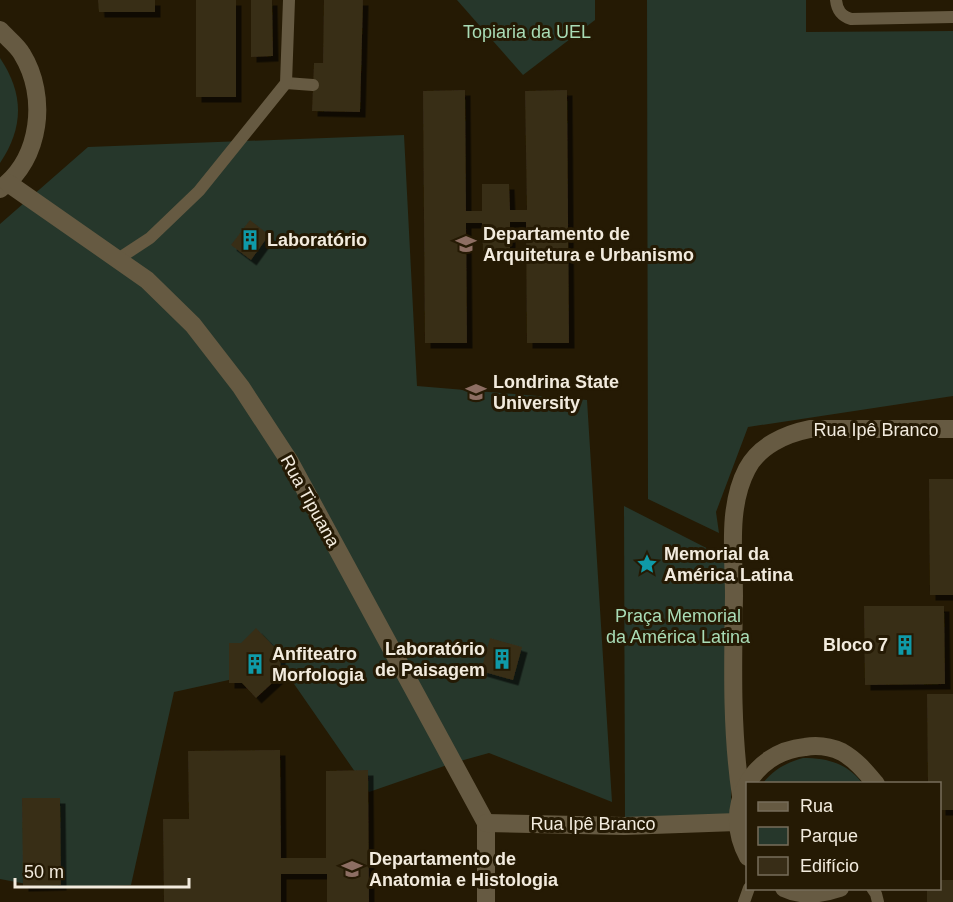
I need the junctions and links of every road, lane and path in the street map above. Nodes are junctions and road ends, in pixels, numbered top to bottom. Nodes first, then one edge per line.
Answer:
1 (289, 0) edge
2 (836, 0) edge
3 (953, 17) edge
4 (0, 30) edge
5 (286, 83) junction
6 (313, 85) dead end
7 (4, 186) edge
8 (118, 259) junction
9 (953, 429) edge
10 (748, 782) edge
11 (875, 782) edge
12 (746, 786) edge
13 (741, 796) junction
14 (737, 822) junction
15 (486, 823) junction
16 (746, 854) edge
17 (788, 890) edge
18 (833, 890) edge
19 (486, 902) edge

1 - 5 lane
2 - 3 lane
4 - 7 street
5 - 6 lane
5 - 8 lane
7 - 8 street, Rua Tipuana
8 - 15 street, Rua Tipuana
9 - 13 street, Rua Ipê Branco
10 - 11 street
12 - 13 street
13 - 14 street
14 - 15 street, Rua Ipê Branco
14 - 16 street
15 - 19 street, Rua Tipuana
17 - 18 street

